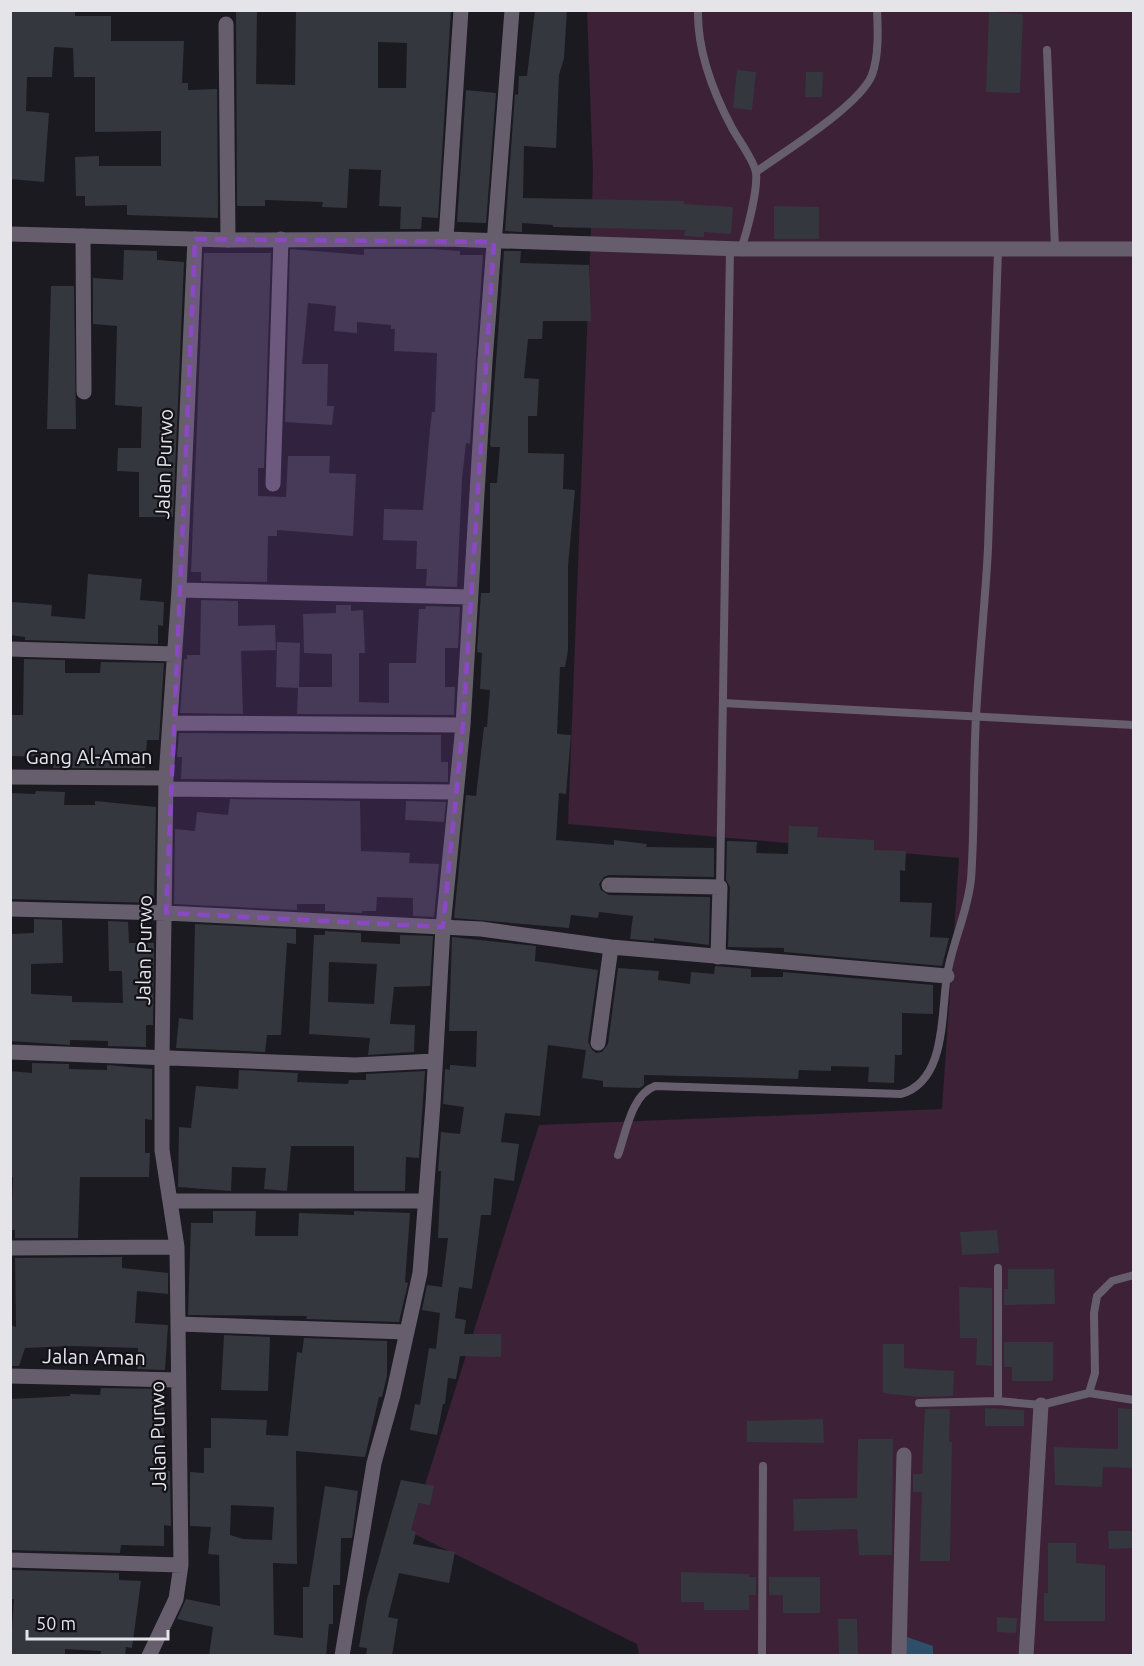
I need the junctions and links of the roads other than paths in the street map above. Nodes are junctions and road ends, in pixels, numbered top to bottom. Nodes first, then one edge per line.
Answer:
1 (461, 10) edge
2 (512, 10) edge
3 (698, 10) edge
4 (877, 10) edge
5 (226, 24) dead end
6 (1047, 50) dead end
7 (756, 172) junction
8 (10, 234) edge
9 (83, 236) junction
10 (195, 239) junction
11 (281, 239) junction
12 (446, 239) junction
13 (228, 240) junction
14 (494, 242) junction
15 (1055, 248) junction
16 (736, 249) junction
17 (1134, 249) edge
18 (998, 250) junction
19 (84, 392) dead end
20 (273, 484) dead end
21 (179, 590) junction
22 (470, 597) junction
23 (10, 649) edge
24 (174, 654) junction
25 (723, 703) junction
26 (976, 716) junction
27 (171, 723) junction
28 (463, 725) junction
29 (1134, 725) edge
30 (10, 777) edge
31 (167, 783) junction
32 (455, 792) junction
33 (609, 885) dead end
34 (720, 887) junction
35 (10, 909) edge
36 (166, 913) junction
37 (443, 927) junction
38 (611, 947) junction
39 (718, 957) junction
40 (947, 976) junction
41 (598, 1043) dead end
42 (10, 1052) edge
43 (162, 1058) junction
44 (435, 1061) junction
45 (618, 1155) dead end
46 (170, 1201) junction
47 (425, 1201) junction
48 (177, 1247) junction
49 (10, 1248) edge
50 (998, 1268) dead end
51 (1134, 1275) edge
52 (179, 1324) junction
53 (406, 1332) junction
54 (10, 1376) edge
55 (177, 1380) junction
56 (1089, 1393) junction
57 (1134, 1400) edge
58 (998, 1401) junction
59 (919, 1403) dead end
60 (1041, 1405) junction
61 (904, 1455) dead end
62 (763, 1466) dead end
63 (10, 1560) edge
64 (181, 1564) junction
65 (149, 1656) edge
66 (342, 1656) edge
67 (762, 1656) edge
68 (899, 1656) edge
69 (1026, 1656) edge

1 - 12 street
2 - 14 street
3 - 7 lane
4 - 7 lane
5 - 13 street
6 - 15 lane
7 - 16 lane
8 - 9 street
9 - 10 street
9 - 19 street
10 - 13 street
10 - 21 street, Jalan Purwo
11 - 12 street
11 - 13 street
11 - 20 street
12 - 14 street
14 - 16 street
14 - 22 street
15 - 17 street
15 - 18 street
16 - 18 street
16 - 25 lane
18 - 26 lane
21 - 22 street
21 - 24 street, Jalan Purwo
22 - 28 street
23 - 24 street
24 - 27 street, Jalan Purwo
25 - 26 lane
25 - 34 lane
26 - 29 lane
26 - 40 lane
27 - 28 street
27 - 31 street, Jalan Purwo
28 - 32 street
30 - 31 street, Gang Al-Aman
31 - 32 street, Gang Al-Aman
31 - 36 street, Jalan Purwo
32 - 37 street
33 - 34 street
34 - 39 street
35 - 36 street
36 - 37 street
36 - 43 street, Jalan Purwo
37 - 38 street
37 - 44 street
38 - 39 street
38 - 41 street
39 - 40 street
40 - 45 lane
42 - 43 street
43 - 44 street
43 - 46 street, Jalan Purwo
44 - 47 street
46 - 47 street
46 - 48 street, Jalan Purwo
47 - 53 street
48 - 49 street
48 - 52 street, Jalan Purwo
50 - 58 lane
51 - 56 lane
52 - 53 street
52 - 55 street, Jalan Purwo
53 - 66 street
54 - 55 street, Jalan Aman
55 - 64 street, Jalan Purwo
56 - 57 lane
56 - 60 lane
58 - 59 lane
58 - 60 lane
60 - 69 street
61 - 68 street
62 - 67 lane
63 - 64 street
64 - 65 street, Jalan Purwo

